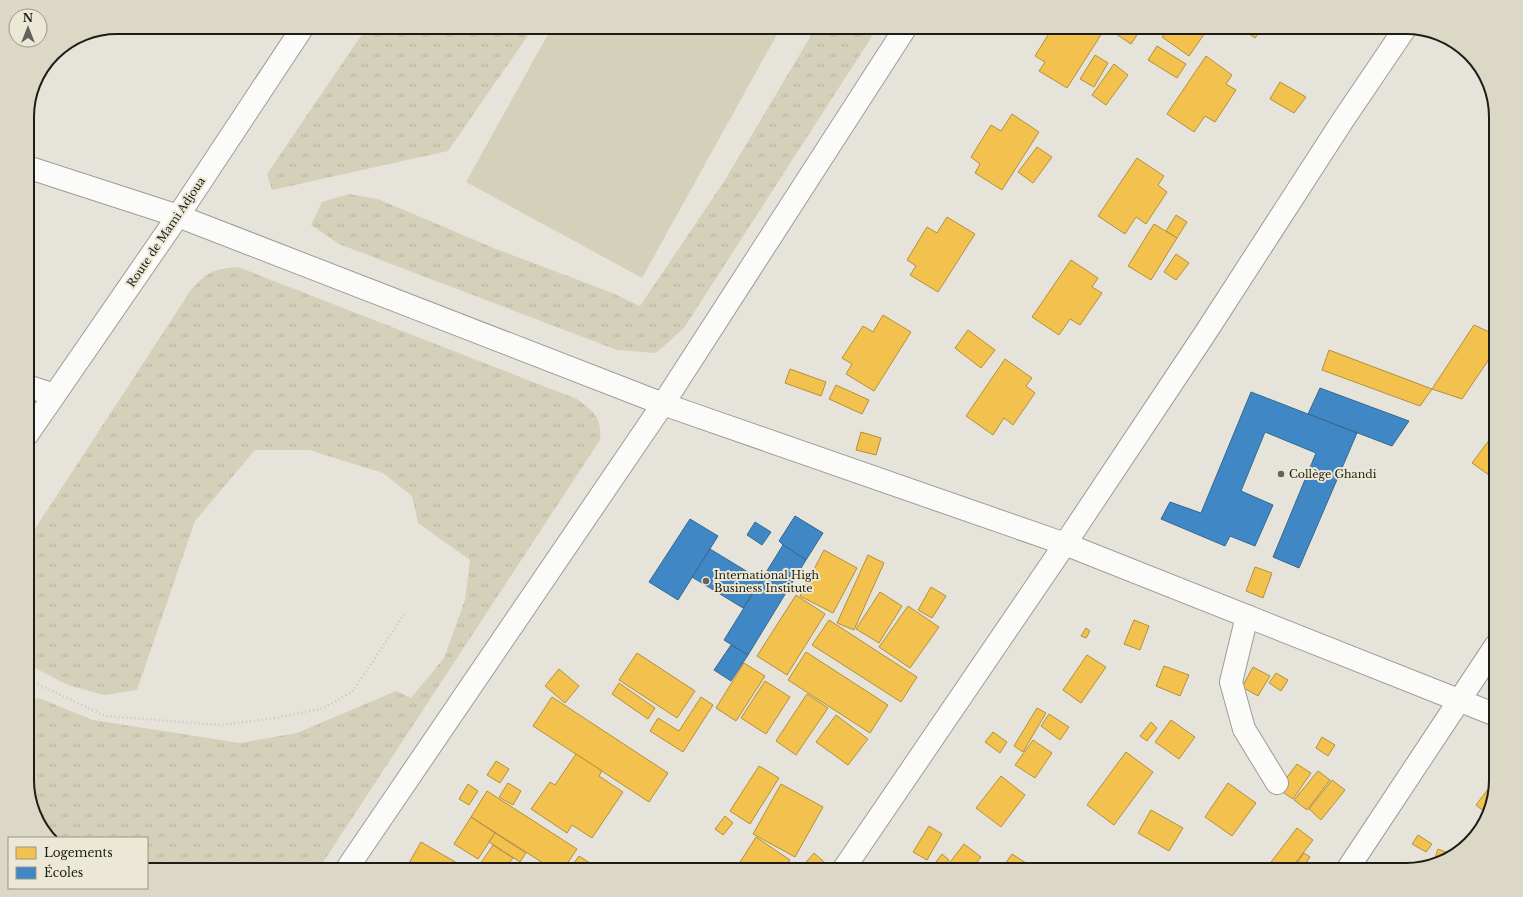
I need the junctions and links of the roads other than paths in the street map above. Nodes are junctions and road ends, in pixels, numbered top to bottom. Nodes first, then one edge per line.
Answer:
1 (298, 34) edge
2 (901, 34) edge
3 (1401, 34) edge
4 (34, 168) edge
5 (178, 216) junction
6 (34, 388) edge
7 (54, 395) junction
8 (663, 404) junction
9 (34, 425) edge
10 (1065, 544) junction
11 (1247, 616) junction
12 (1489, 655) edge
13 (1459, 699) junction
14 (1489, 712) edge
15 (1277, 784) dead end
16 (351, 863) edge
17 (848, 863) edge
18 (1352, 863) edge

1 - 5 street, Route de Mami Adjoua
2 - 8 street
3 - 10 street
4 - 5 street
5 - 7 street, Route de Mami Adjoua
5 - 8 street
6 - 7 street
7 - 9 street, Route de Mami Adjoua
8 - 10 street
8 - 16 street
10 - 11 street
10 - 17 street
11 - 13 street
11 - 15 street
12 - 13 street
13 - 14 street
13 - 18 street

